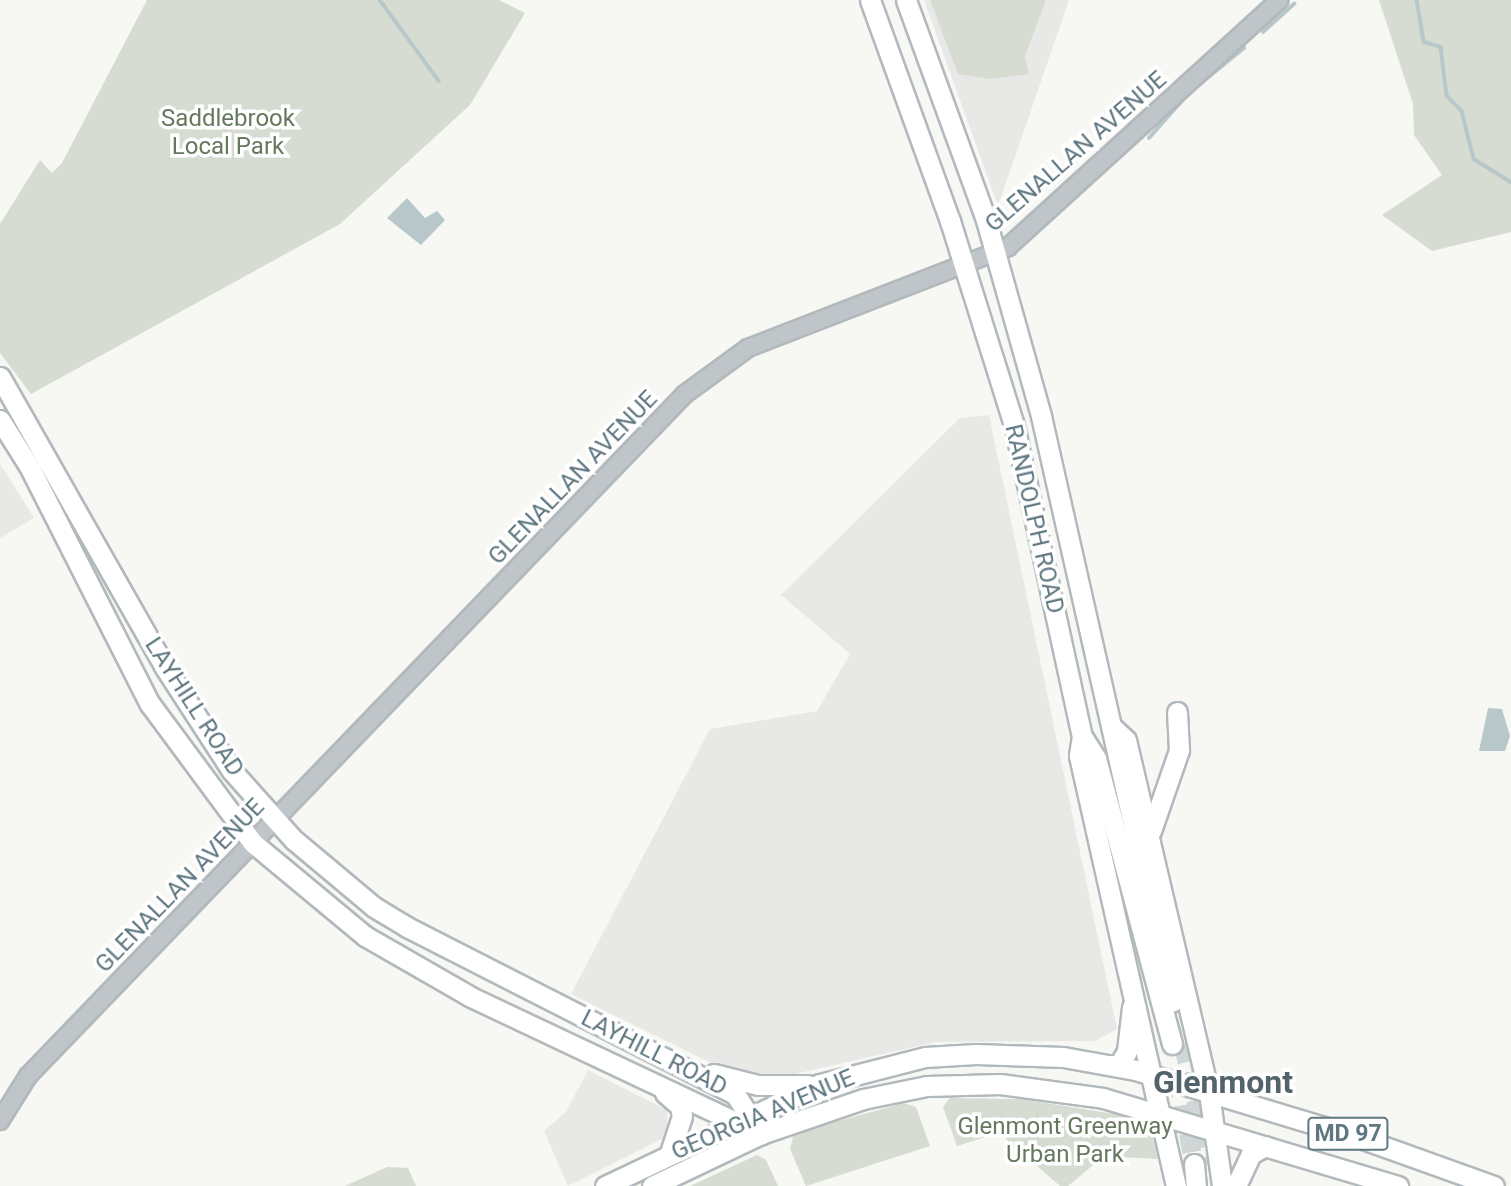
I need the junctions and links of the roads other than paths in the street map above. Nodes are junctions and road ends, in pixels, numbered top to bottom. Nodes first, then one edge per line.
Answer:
1 (870, 0) edge
2 (906, 0) edge
3 (1279, 0) edge
4 (996, 253) junction
5 (965, 267) junction
6 (0, 377) edge
7 (0, 420) edge
8 (1177, 712) dead end
9 (1112, 727) junction
10 (1082, 736) junction
11 (276, 819) junction
12 (253, 843) junction
13 (1154, 863) junction
14 (1133, 992) junction
15 (672, 1059) junction
16 (1111, 1065) junction
17 (1154, 1076) junction
18 (820, 1084) junction
19 (659, 1087) junction
20 (1209, 1093) junction
21 (752, 1114) junction
22 (1164, 1116) junction
23 (0, 1121) edge
24 (733, 1122) junction
25 (1216, 1131) junction
26 (761, 1134) junction
27 (1265, 1146) junction
28 (670, 1154) junction
29 (605, 1186) edge
30 (652, 1186) edge
31 (1176, 1186) edge
32 (1196, 1186) edge
33 (1212, 1186) edge
34 (1222, 1186) edge
35 (1236, 1186) edge
36 (1398, 1186) edge
37 (1494, 1186) edge

1 - 5 main road, RANDOLPH ROAD
2 - 4 main road, RANDOLPH ROAD
3 - 4 street, GLENALLAN AVENUE
4 - 5 street, GLENALLAN AVENUE
4 - 9 main road, RANDOLPH ROAD
5 - 10 main road, RANDOLPH ROAD
5 - 11 street, GLENALLAN AVENUE
6 - 11 main road, LAYHILL ROAD
7 - 12 main road, LAYHILL ROAD
8 - 13 main road
9 - 10 main road, RANDOLPH ROAD
9 - 13 main road
10 - 14 main road
11 - 12 street, GLENALLAN AVENUE
11 - 15 main road, LAYHILL ROAD
12 - 19 main road, LAYHILL ROAD
12 - 23 street, GLENALLAN AVENUE
13 - 20 main road
14 - 16 main road
14 - 17 main road
15 - 18 main road
15 - 21 main road, LAYHILL ROAD
16 - 17 main road, GEORGIA AVENUE / MD 97
16 - 18 main road, GEORGIA AVENUE / MD 97
17 - 20 main road, GEORGIA AVENUE / MD 97
17 - 22 main road
18 - 21 main road, GEORGIA AVENUE / MD 97
19 - 24 main road, LAYHILL ROAD
19 - 28 main road
20 - 25 main road
20 - 37 main road, GEORGIA AVENUE / MD 97
21 - 24 main road, GEORGIA AVENUE / MD 97
21 - 26 main road, LAYHILL ROAD
22 - 25 main road, GEORGIA AVENUE / MD 97
22 - 26 main road, GEORGIA AVENUE / MD 97
22 - 31 main road
24 - 26 main road, LAYHILL ROAD
24 - 28 main road, GEORGIA AVENUE / MD 97
25 - 27 main road, GEORGIA AVENUE / MD 97
25 - 34 main road
26 - 30 main road, GEORGIA AVENUE / MD 97
27 - 35 main road
27 - 36 main road, GEORGIA AVENUE / MD 97
28 - 29 main road, GEORGIA AVENUE / MD 97
32 - 33 main road

